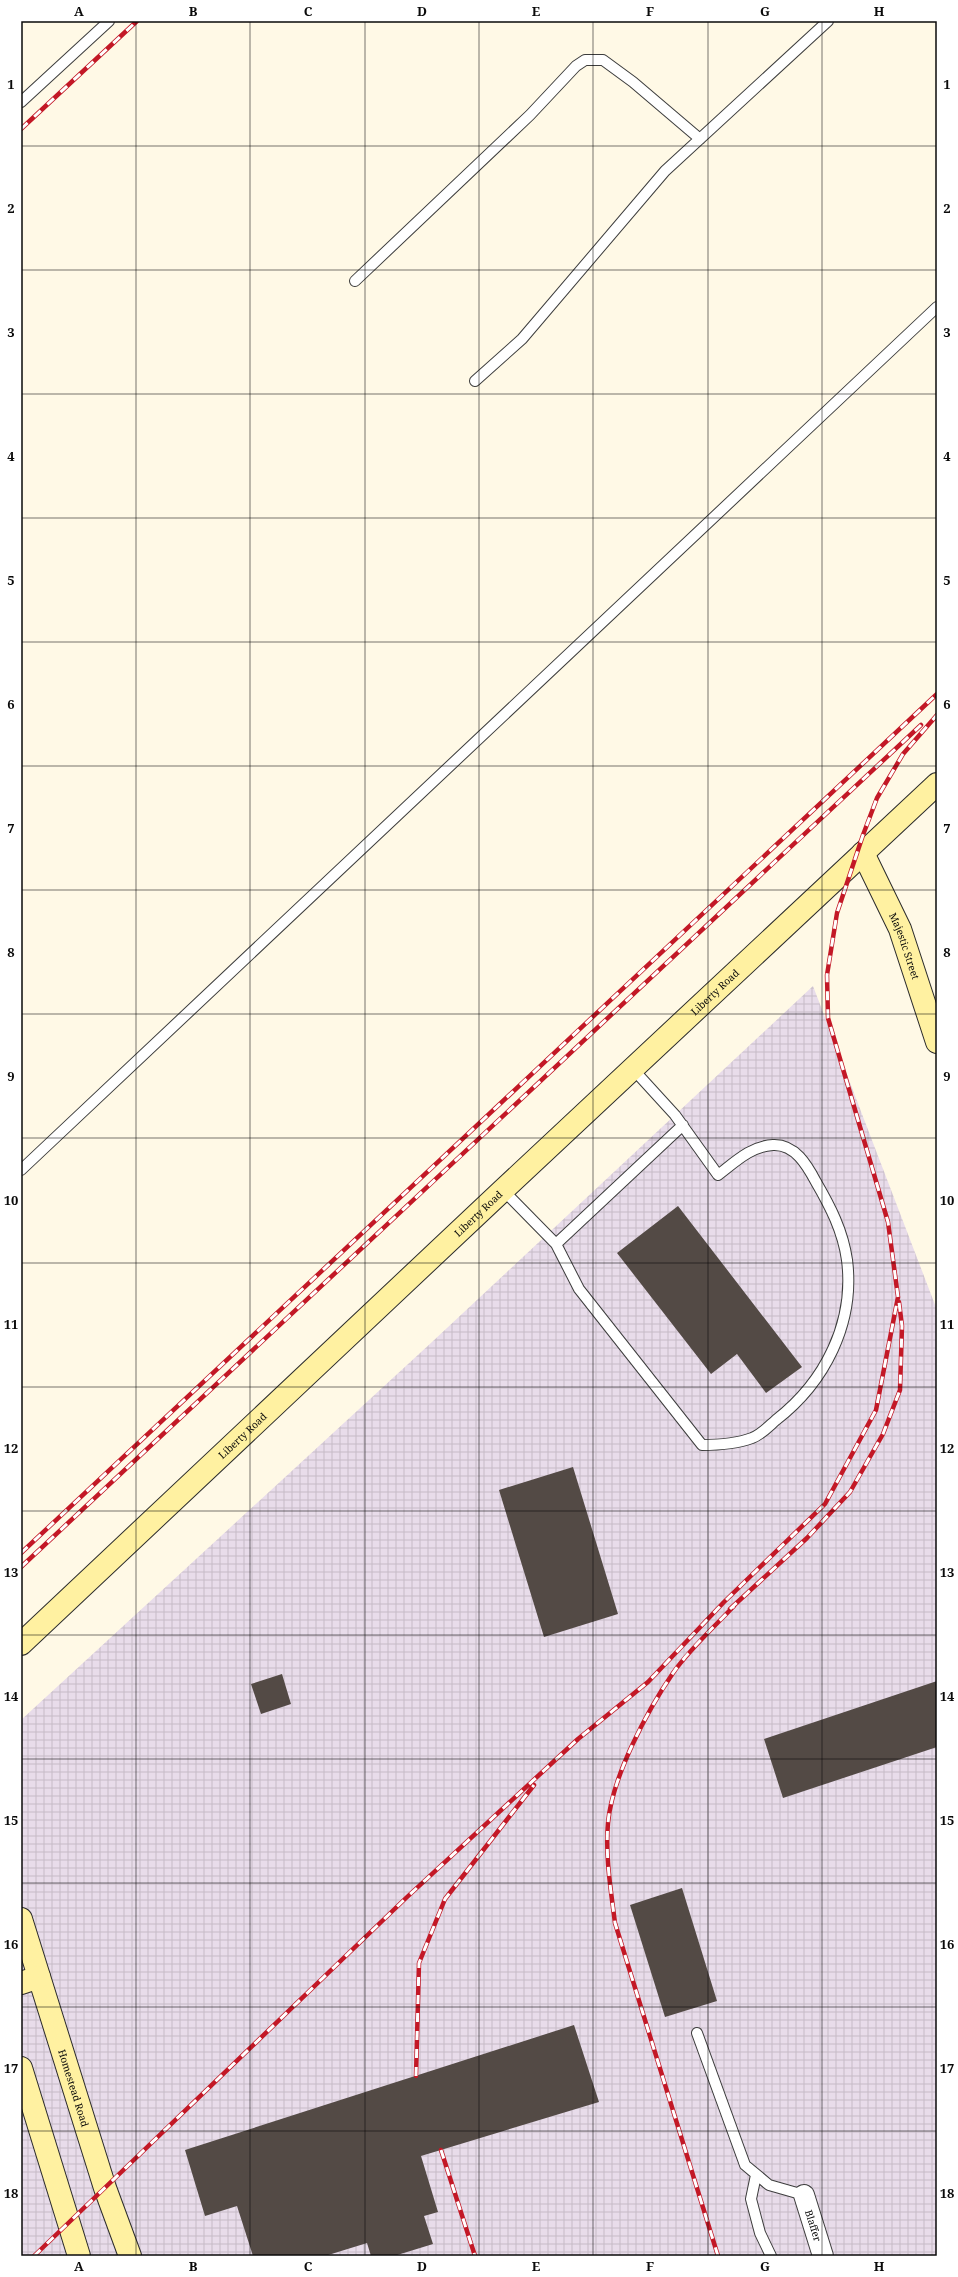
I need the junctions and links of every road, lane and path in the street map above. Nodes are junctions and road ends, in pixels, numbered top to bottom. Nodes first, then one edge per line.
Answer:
1 (109, 21) edge
2 (828, 21) edge
3 (21, 102) edge
4 (700, 139) junction
5 (355, 281) dead end
6 (937, 307) edge
7 (475, 381) dead end
8 (937, 784) edge
9 (863, 853) junction
10 (932, 1004) edge
11 (937, 1042) edge
12 (633, 1068) junction
13 (682, 1125) junction
14 (21, 1170) edge
15 (503, 1190) junction
16 (556, 1244) junction
17 (21, 1644) edge
18 (21, 1919) edge
19 (30, 1980) edge
20 (697, 2034) dead end
21 (21, 2068) edge
22 (756, 2175) junction
23 (804, 2195) joint
24 (79, 2256) edge
25 (130, 2256) edge
26 (771, 2256) edge
27 (823, 2256) edge

1 - 3 lane
2 - 4 lane
4 - 5 lane
4 - 7 lane
6 - 14 lane
8 - 9 main road, Liberty Road
9 - 10 main road, Majestic Street
9 - 12 main road, Liberty Road
10 - 11 main road, Majestic Street
12 - 13 lane
12 - 15 main road, Liberty Road
13 - 16 lane
13 - 16 lane
15 - 16 lane
15 - 17 main road, Liberty Road
18 - 19 main road, Homestead Road
19 - 25 main road, Homestead Road
20 - 22 lane
21 - 24 main road
22 - 23 lane
22 - 26 lane
23 - 27 street, Blaffer

